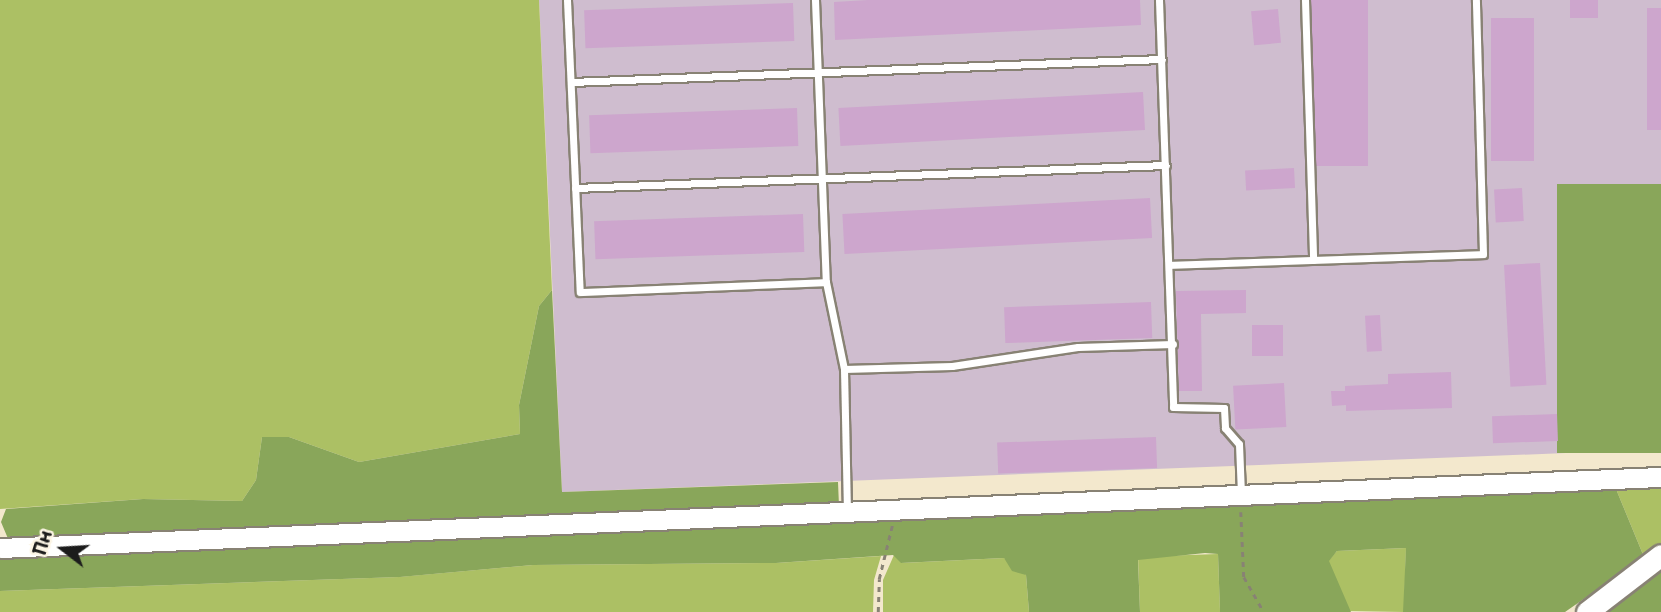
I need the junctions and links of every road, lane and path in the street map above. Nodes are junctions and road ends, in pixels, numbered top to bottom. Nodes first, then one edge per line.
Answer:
1 (567, 0) edge
2 (814, 0) edge
3 (1159, 0) edge
4 (1305, 0) edge
5 (1476, 0) edge
6 (1162, 59) junction
7 (817, 73) junction
8 (571, 82) junction
9 (1166, 164) junction
10 (821, 178) junction
11 (575, 188) junction
12 (1314, 260) junction
13 (1170, 265) junction
14 (826, 282) junction
15 (1173, 344) junction
16 (844, 369) junction
17 (1661, 477) edge
18 (1241, 494) junction
19 (894, 509) junction
20 (847, 512) junction
21 (0, 548) edge
22 (1661, 555) edge
23 (878, 612) edge
24 (1264, 612) edge
25 (1587, 612) edge

1 - 8 lane
2 - 7 lane
3 - 6 lane
4 - 12 lane
5 - 12 lane
6 - 7 lane
6 - 9 lane
7 - 8 lane
7 - 10 lane
8 - 11 lane
9 - 10 lane
9 - 13 lane
10 - 11 lane
10 - 14 lane
11 - 14 lane
12 - 13 lane
13 - 15 lane
14 - 16 lane
15 - 16 lane
15 - 18 lane
16 - 20 lane
17 - 18 street
18 - 19 street
18 - 24 path
19 - 20 street
19 - 23 path
20 - 21 street
22 - 25 main road

